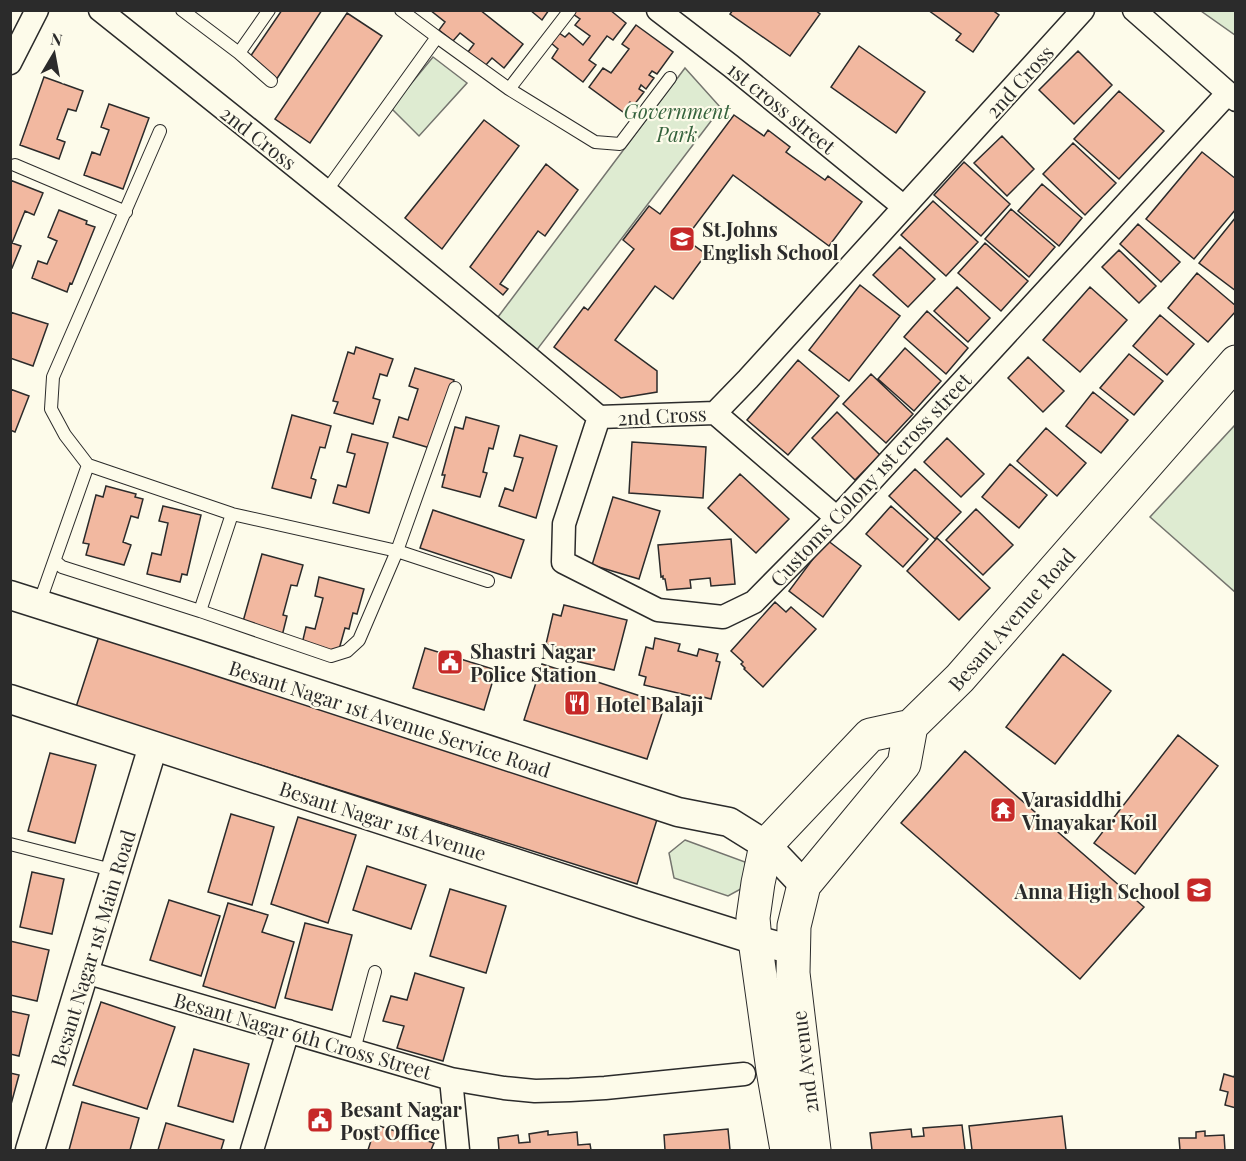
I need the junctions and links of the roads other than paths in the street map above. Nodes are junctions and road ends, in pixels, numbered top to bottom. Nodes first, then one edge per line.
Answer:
1 (37, 10) edge
2 (100, 10) edge
3 (182, 10) edge
4 (269, 10) edge
5 (401, 10) edge
6 (570, 10) edge
7 (658, 10) edge
8 (1083, 10) edge
9 (1134, 10) edge
10 (437, 37) junction
11 (239, 53) junction
12 (10, 63) edge
13 (670, 78) dead end
14 (271, 81) dead end
15 (509, 89) junction
16 (1231, 97) edge
17 (160, 131) dead end
18 (15, 165) dead end
19 (327, 190) junction
20 (904, 207) junction
21 (126, 212) junction
22 (1236, 362) edge
23 (455, 388) dead end
24 (715, 414) junction
25 (599, 417) junction
26 (88, 465) junction
27 (232, 514) junction
28 (837, 518) junction
29 (397, 551) junction
30 (55, 561) junction
31 (488, 581) dead end
32 (10, 595) edge
33 (39, 604) junction
34 (200, 611) junction
35 (10, 699) edge
36 (911, 726) junction
37 (153, 746) junction
38 (10, 844) edge
39 (766, 845) junction
40 (116, 871) junction
41 (804, 885) junction
42 (755, 940) junction
43 (793, 961) junction
44 (85, 972) junction
45 (375, 972) dead end
46 (288, 1031) junction
47 (354, 1050) junction
48 (744, 1074) dead end
49 (451, 1079) junction
50 (30, 1150) edge
51 (252, 1150) edge
52 (458, 1150) edge
53 (787, 1150) edge
54 (814, 1150) edge

1 - 12 street
2 - 19 street, 2nd Cross
3 - 11 lane
4 - 11 lane
5 - 10 lane
6 - 15 lane
7 - 20 street, 1st cross street
8 - 20 street, 2nd Cross
9 - 16 street
10 - 15 lane
10 - 19 lane
11 - 14 lane
13 - 15 lane
16 - 28 street, Customs Colony 1st cross street
17 - 21 lane
18 - 21 lane
19 - 25 street, 2nd Cross
20 - 24 street, 2nd Cross
21 - 26 lane
22 - 36 main road, Besant Avenue Road
23 - 29 lane
24 - 25 street, 2nd Cross
24 - 28 street
25 - 28 street, Customs Colony 1st cross street
26 - 27 lane
26 - 30 lane
27 - 29 lane
27 - 34 lane
29 - 31 lane
29 - 34 lane
30 - 33 lane
30 - 34 lane
32 - 33 street, Besant Nagar 1st Avenue Service Road
33 - 39 street, Besant Nagar 1st Avenue Service Road
35 - 37 street, Besant Nagar 1st Avenue
36 - 39 main road
36 - 41 main road
37 - 40 street, Besant Nagar 1st Main Road
37 - 42 street, Besant Nagar 1st Avenue
38 - 40 lane
39 - 41 street, Besant Nagar 1st Avenue Service Road
39 - 42 main road
40 - 44 street, Besant Nagar 1st Main Road
41 - 43 main road, 2nd Avenue
42 - 43 street, Besant Nagar 1st Avenue
42 - 53 main road
43 - 54 main road, 2nd Avenue
44 - 46 street, Besant Nagar 6th Cross Street
44 - 50 street, Besant Nagar 1st Main Road
45 - 47 lane
46 - 47 street, Besant Nagar 6th Cross Street
46 - 51 street
47 - 49 street, Besant Nagar 6th Cross Street
48 - 49 street
49 - 52 street, Besant Nagar 6th Cross Street

